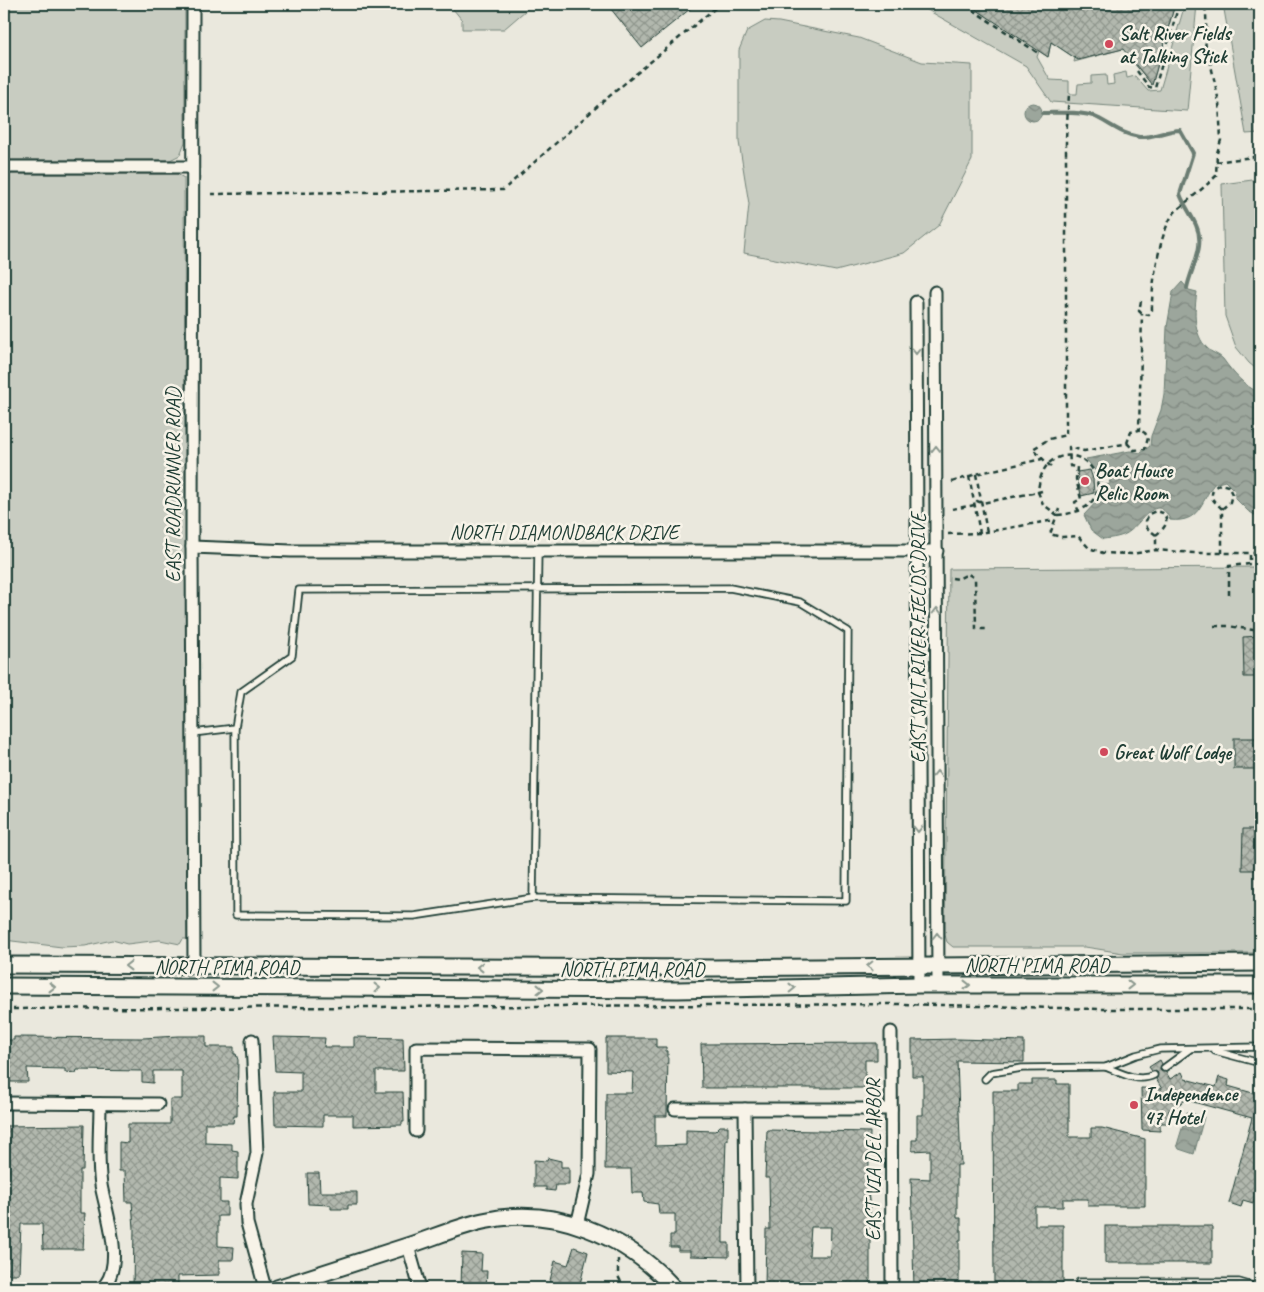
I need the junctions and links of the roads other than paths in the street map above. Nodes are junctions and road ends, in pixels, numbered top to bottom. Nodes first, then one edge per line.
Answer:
1 (193, 4) edge
2 (4, 167) edge
3 (192, 167) junction
4 (934, 292) dead end
5 (916, 302) dead end
6 (192, 547) junction
7 (538, 550) junction
8 (917, 551) junction
9 (937, 551) junction
10 (537, 589) junction
11 (235, 728) junction
12 (193, 734) junction
13 (534, 898) junction
14 (1184, 963) junction
15 (1260, 963) edge
16 (937, 964) junction
17 (4, 965) edge
18 (919, 965) junction
19 (194, 966) junction
20 (1260, 973) edge
21 (919, 985) junction
22 (938, 985) junction
23 (1260, 985) edge
24 (4, 986) edge
25 (891, 1032) dead end
26 (252, 1040) dead end
27 (1260, 1047) edge
28 (1190, 1050) junction
29 (1206, 1050) junction
30 (1260, 1063) edge
31 (1106, 1067) junction
32 (1164, 1068) dead end
33 (1154, 1075) dead end
34 (985, 1079) dead end
35 (4, 1103) edge
36 (100, 1104) junction
37 (158, 1104) dead end
38 (675, 1109) dead end
39 (745, 1109) junction
40 (891, 1109) junction
41 (416, 1131) dead end
42 (577, 1225) junction
43 (408, 1246) junction
44 (102, 1288) edge
45 (265, 1288) edge
46 (278, 1288) edge
47 (420, 1288) edge
48 (674, 1288) edge
49 (747, 1288) edge
50 (892, 1288) edge
51 (1079, 1288) edge
52 (1260, 1288) edge

1 - 3 street, EAST ROADRUNNER ROAD
2 - 3 street
3 - 6 street, EAST ROADRUNNER ROAD
9 -> 4 street, EAST SALT RIVER FIELDS DRIVE
5 -> 8 street, EAST SALT RIVER FIELDS DRIVE
6 - 7 street, NORTH DIAMONDBACK DRIVE
6 - 12 street, EAST ROADRUNNER ROAD
7 - 8 street, NORTH DIAMONDBACK DRIVE
7 - 10 lane
8 - 9 street, NORTH DIAMONDBACK DRIVE
8 -> 18 street, EAST SALT RIVER FIELDS DRIVE
16 -> 9 street, EAST SALT RIVER FIELDS DRIVE
10 - 11 lane
10 - 13 lane
10 - 13 lane
11 - 12 lane
11 - 13 lane
12 - 19 street, EAST ROADRUNNER ROAD
14 - 15 main road, NORTH PIMA ROAD
14 - 16 main road, NORTH PIMA ROAD
14 - 20 main road
16 - 18 main road, NORTH PIMA ROAD
16 - 22 street, EAST SALT RIVER FIELDS DRIVE
19 -> 17 main road, NORTH PIMA ROAD
18 -> 19 main road, NORTH PIMA ROAD
18 - 21 street, EAST SALT RIVER FIELDS DRIVE
21 - 22 main road, NORTH PIMA ROAD
24 -> 21 main road, NORTH PIMA ROAD
22 -> 23 main road, NORTH PIMA ROAD
25 - 40 street, EAST VIA DEL ARBOR
26 - 45 street
27 - 29 lane
28 - 29 lane
28 - 31 lane
28 - 32 lane
29 - 30 lane
31 - 33 lane
31 - 34 lane
35 - 36 street
36 - 37 street
36 - 44 street
38 - 39 street
39 - 40 street
39 - 49 street
40 - 50 street, EAST VIA DEL ARBOR
41 - 42 street
42 - 43 main road
42 - 48 main road
43 - 46 main road
43 - 47 street
51 - 52 lane

